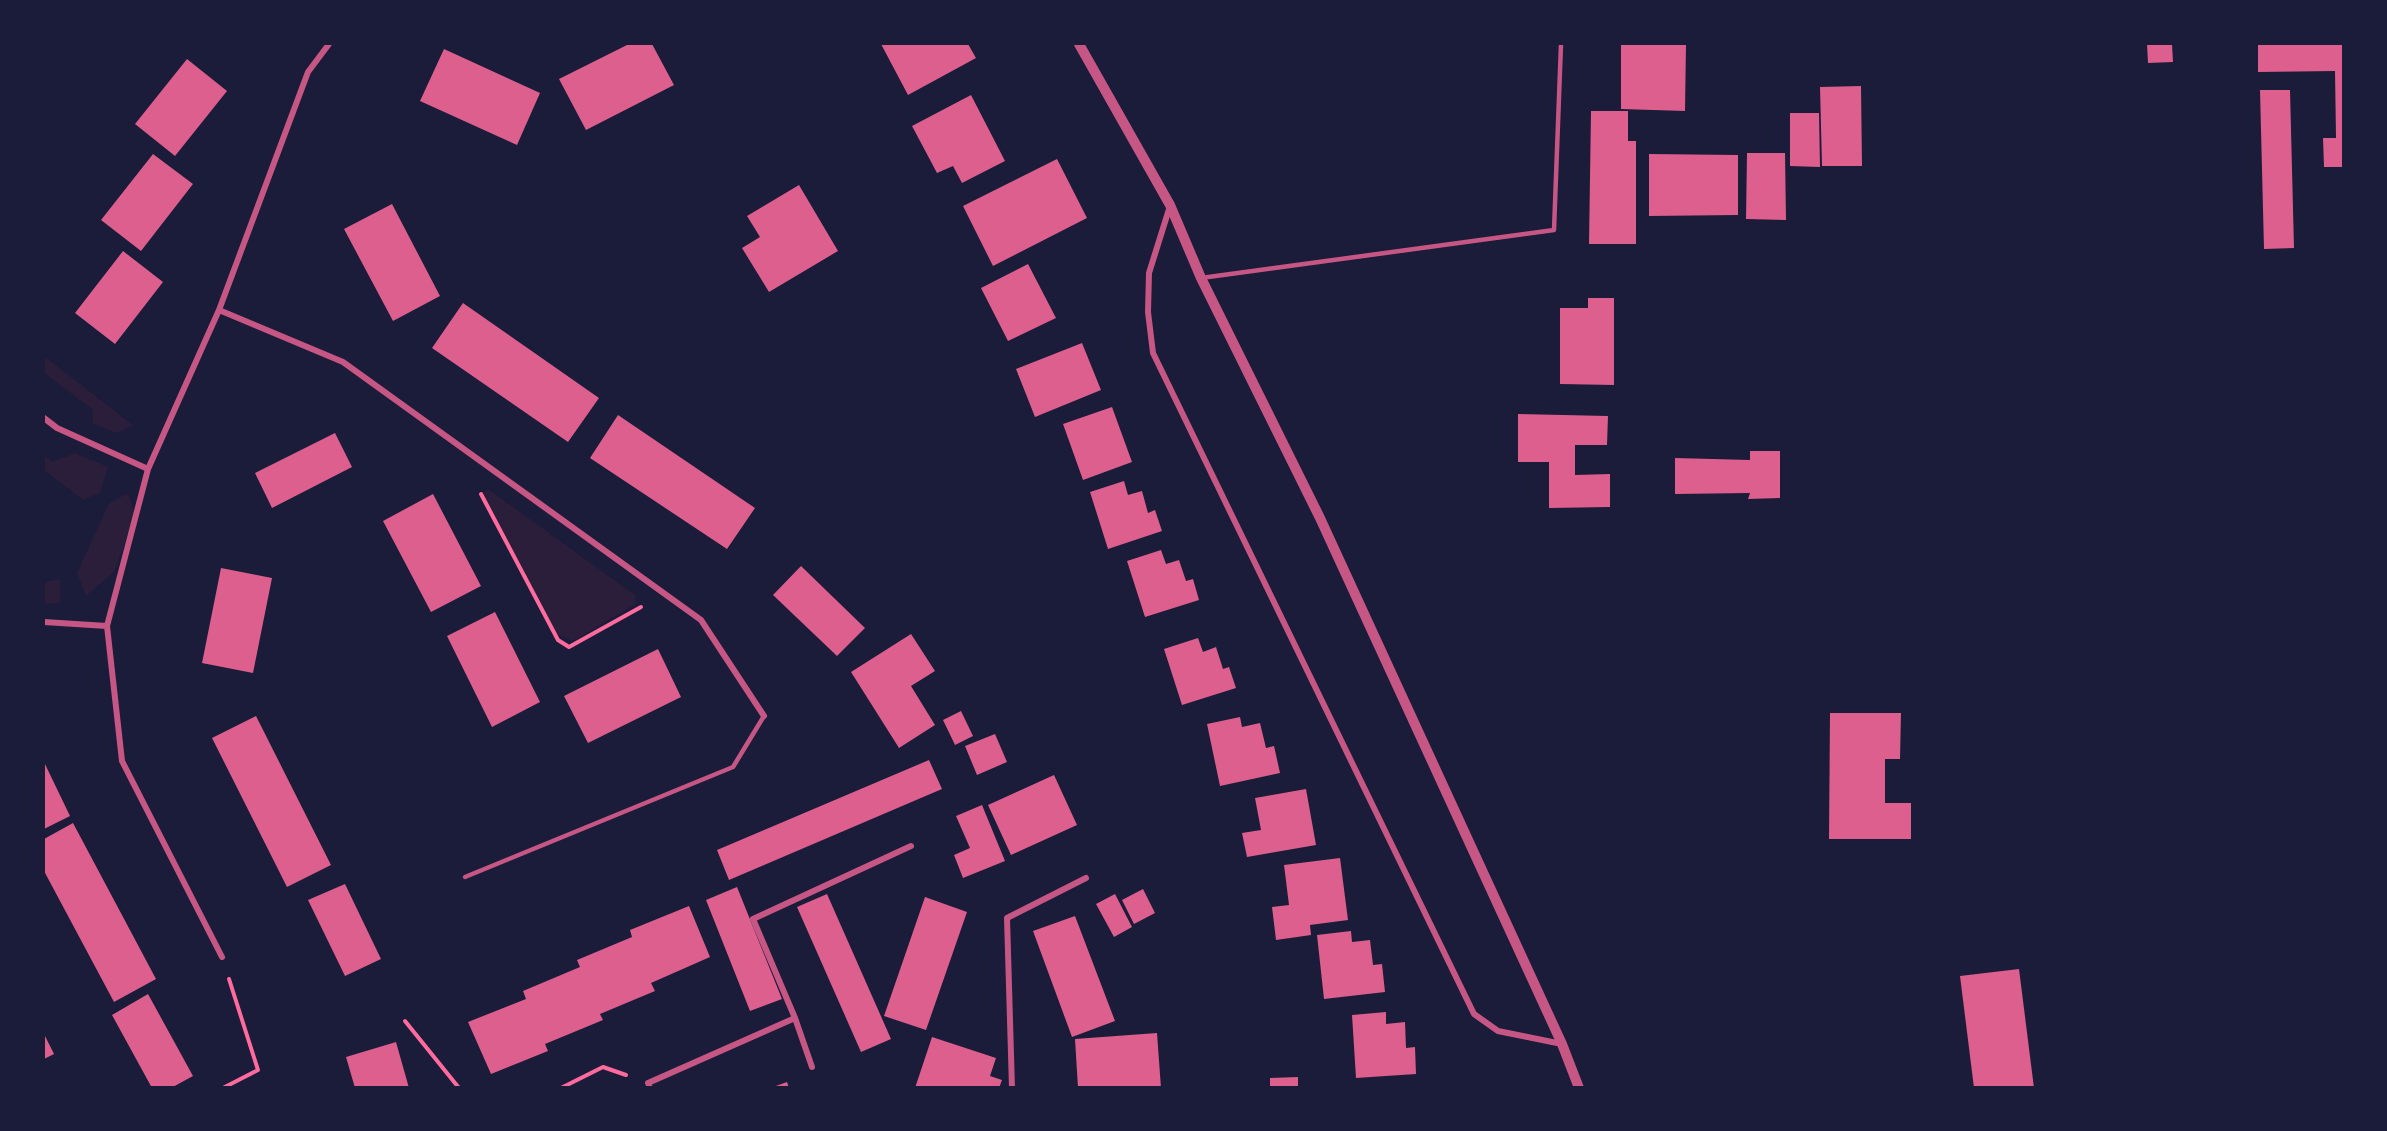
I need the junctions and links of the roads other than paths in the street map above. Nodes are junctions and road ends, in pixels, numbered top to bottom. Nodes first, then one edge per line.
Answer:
1 (328, 44) edge
2 (1079, 44) edge
3 (1561, 44) edge
4 (1170, 205) junction
5 (1201, 278) junction
6 (219, 310) junction
7 (44, 418) edge
8 (148, 469) junction
9 (44, 622) edge
10 (107, 626) junction
11 (764, 716) joint
12 (911, 846) dead end
13 (465, 877) dead end
14 (1086, 878) dead end
15 (222, 957) road end
16 (795, 1018) junction
17 (1562, 1044) junction
18 (812, 1067) dead end
19 (649, 1085) edge
20 (1012, 1088) edge
21 (1579, 1088) edge

1 - 6 street
2 - 4 street
3 - 5 lane
4 - 5 street
4 - 17 street
5 - 17 street
6 - 8 street
6 - 11 street
7 - 8 street
8 - 10 street
9 - 10 street
10 - 15 street
11 - 13 lane
12 - 16 street
14 - 20 street
16 - 18 street
16 - 19 street
17 - 21 street

